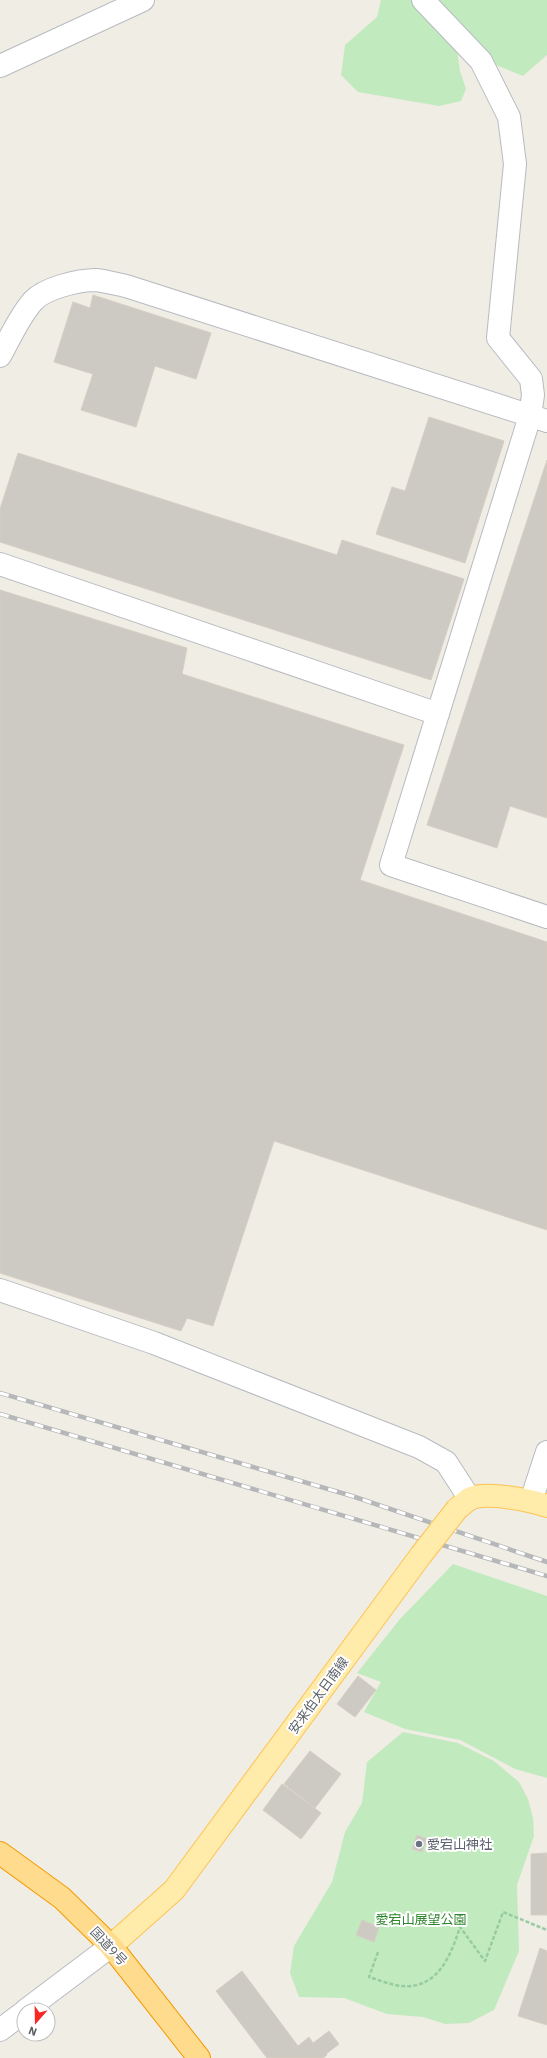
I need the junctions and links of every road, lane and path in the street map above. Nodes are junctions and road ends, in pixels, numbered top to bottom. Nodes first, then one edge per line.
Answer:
1 (143, 0) edge
2 (423, 0) edge
3 (0, 66) edge
4 (0, 356) edge
5 (539, 418) edge
6 (0, 564) edge
7 (438, 714) junction
8 (547, 917) edge
9 (0, 1290) edge
10 (547, 1452) edge
11 (539, 1503) edge
12 (464, 1504) junction
13 (0, 1853) edge
14 (547, 1930) edge
15 (111, 1946) junction
16 (378, 1952) dead end
17 (37, 2002) edge
18 (16, 2018) edge
19 (0, 2030) edge
20 (199, 2058) edge

1 - 3 street
2 - 5 street
4 - 5 street
5 - 7 street
6 - 7 street
7 - 8 street
9 - 12 street
10 - 11 street
11 - 12 main road
12 - 15 main road, 安来伯太日南線, bridge
13 - 15 highway, 国道9号
14 - 16 path
15 - 17 street
15 - 20 highway, 国道9号
18 - 19 street

